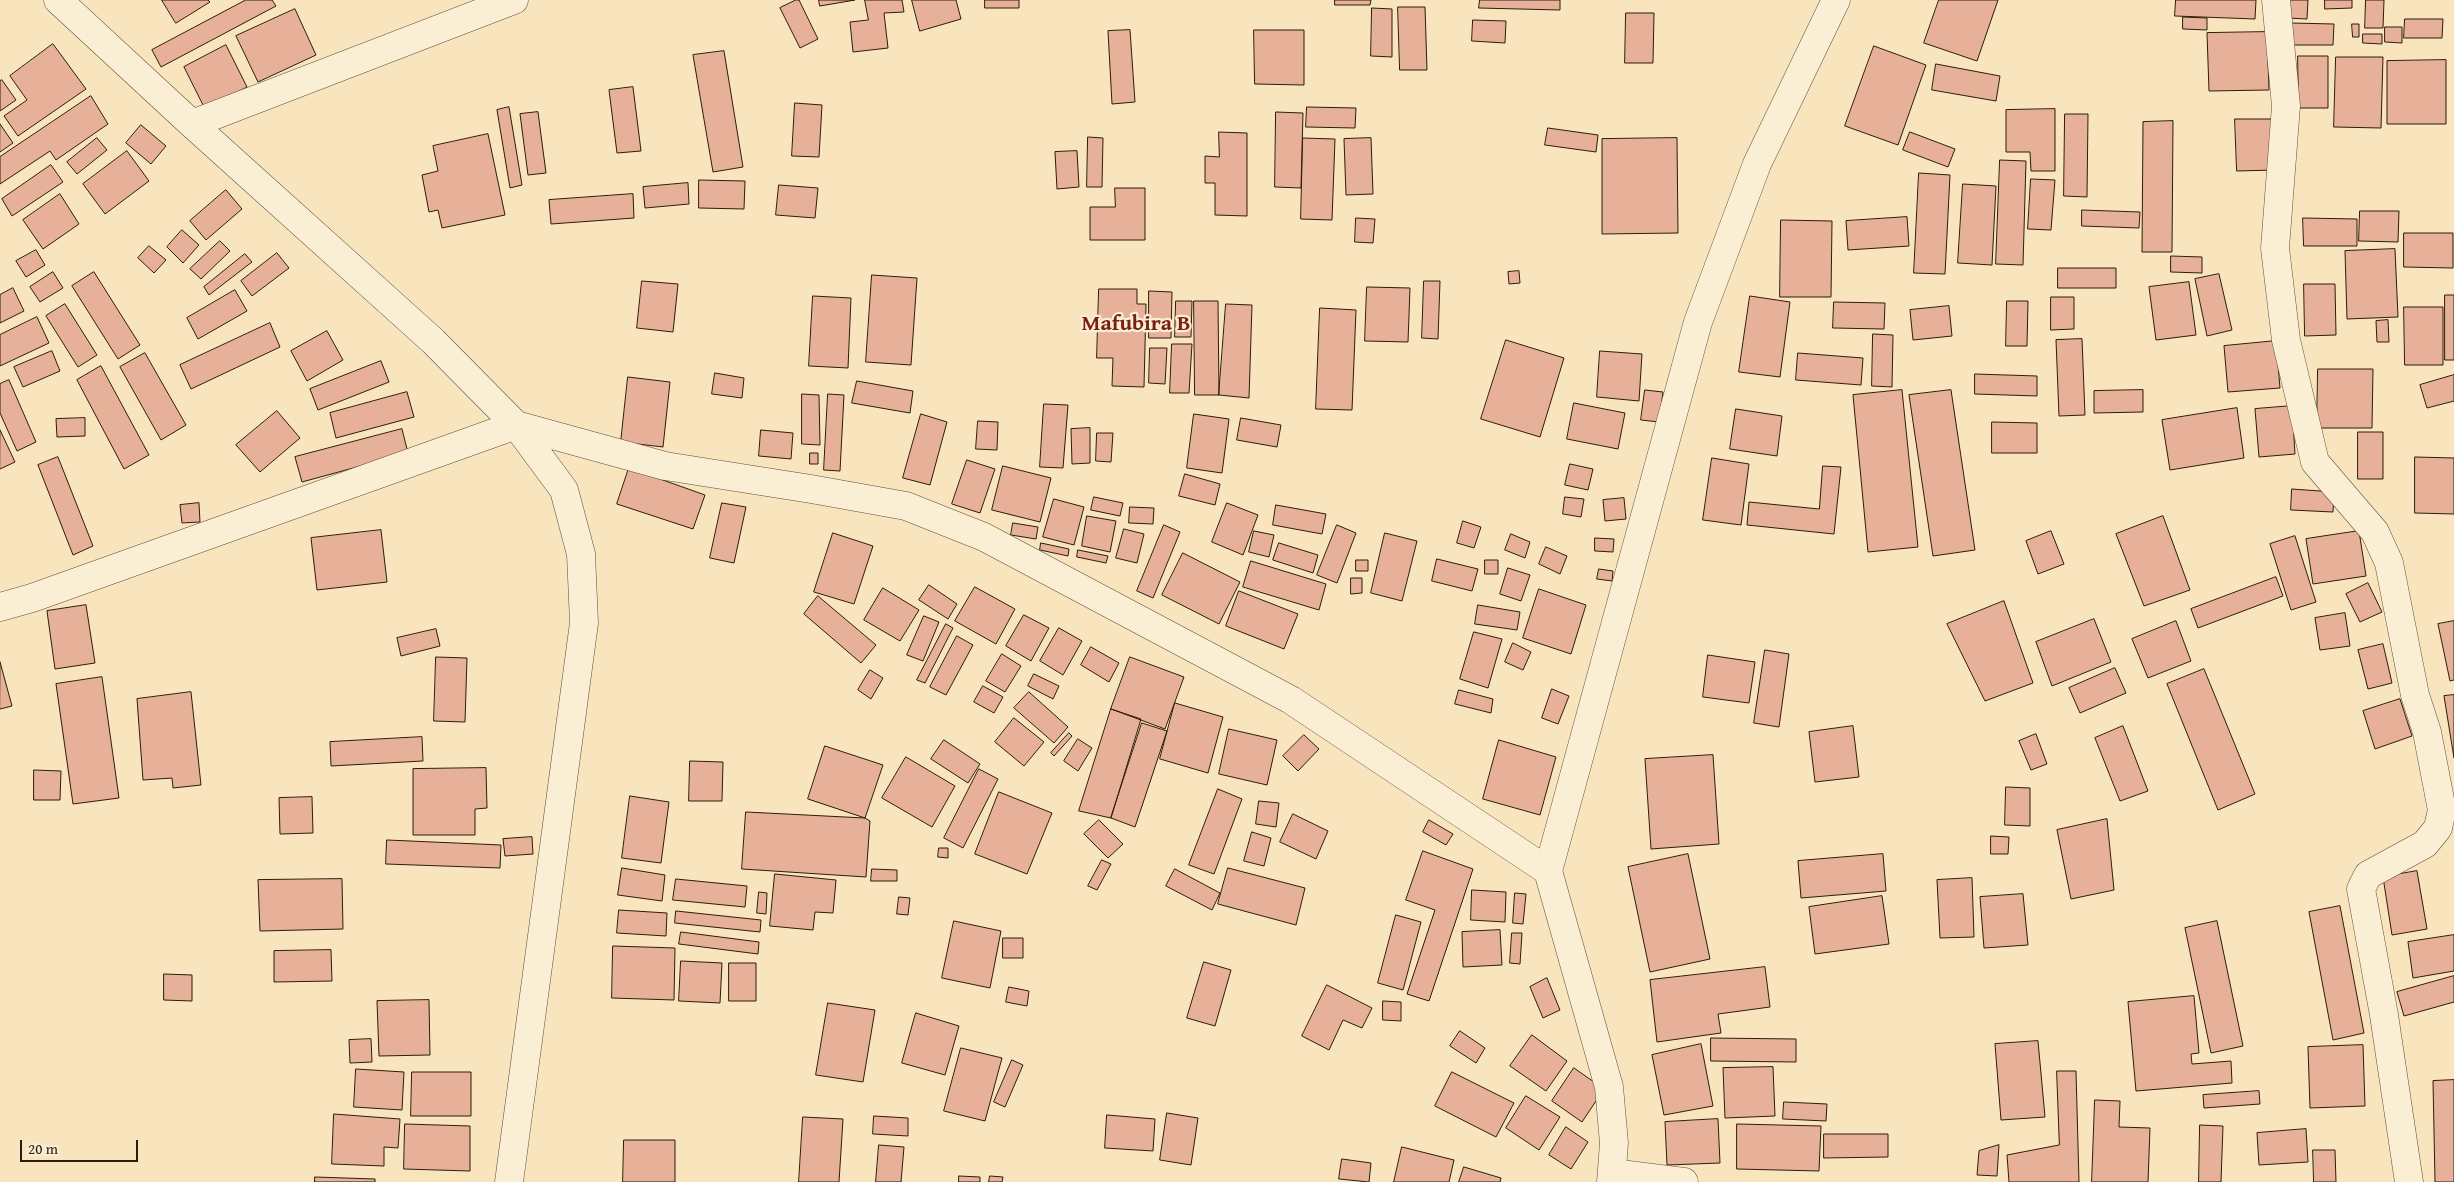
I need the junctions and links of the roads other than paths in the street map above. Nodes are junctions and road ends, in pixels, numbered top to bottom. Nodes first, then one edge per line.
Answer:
1 (58, 0) edge
2 (514, 0) edge
3 (1836, 0) edge
4 (2276, 0) edge
5 (192, 124) junction
6 (516, 425) junction
7 (0, 607) edge
8 (1548, 871) junction
9 (1612, 1178) edge
10 (509, 1182) edge
11 (1684, 1182) edge
12 (2409, 1182) edge

1 - 5 street
2 - 5 street
3 - 8 street
4 - 12 street
5 - 6 street
6 - 7 street
6 - 8 street
6 - 10 street
8 - 9 street
9 - 11 street

